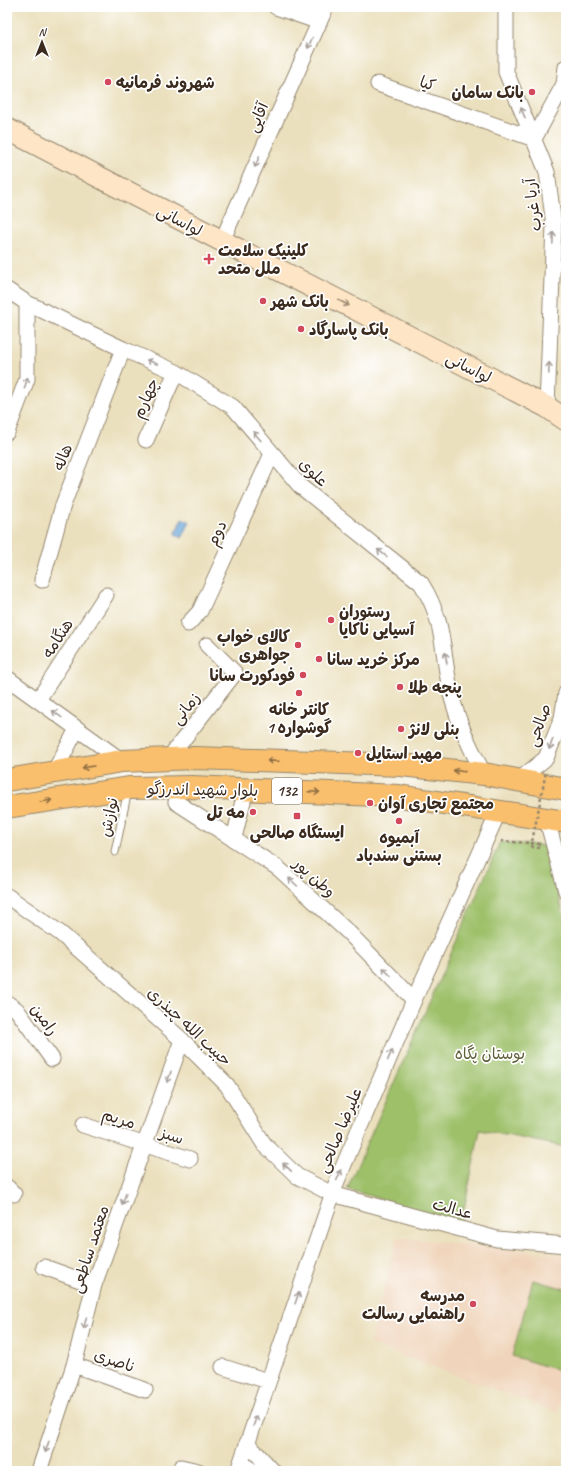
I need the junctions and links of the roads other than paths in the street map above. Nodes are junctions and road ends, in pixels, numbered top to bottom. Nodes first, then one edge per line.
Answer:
1 (276, 7) edge
2 (326, 7) edge
3 (506, 7) edge
4 (319, 22) junction
5 (566, 70) edge
6 (378, 84) dead end
7 (7, 129) edge
8 (534, 139) junction
9 (222, 241) junction
10 (7, 290) edge
11 (28, 304) junction
12 (123, 349) junction
13 (176, 372) junction
14 (547, 407) junction
15 (566, 420) edge
16 (7, 432) edge
17 (146, 440) dead end
18 (272, 454) junction
19 (42, 580) dead end
20 (106, 595) dead end
21 (188, 624) dead end
22 (207, 645) dead end
23 (7, 678) edge
24 (566, 693) edge
25 (38, 700) junction
26 (77, 729) junction
27 (168, 759) junction
28 (122, 761) junction
29 (54, 772) junction
30 (484, 774) junction
31 (7, 780) edge
32 (519, 780) junction
33 (129, 788) junction
34 (246, 789) junction
35 (566, 789) edge
36 (176, 802) dead end
37 (7, 807) edge
38 (498, 813) junction
39 (557, 821) edge
40 (234, 838) junction
41 (115, 852) dead end
42 (566, 891) edge
43 (7, 896) edge
44 (414, 1000) junction
45 (7, 1003) edge
46 (182, 1040) junction
47 (52, 1059) dead end
48 (83, 1125) dead end
49 (144, 1145) junction
50 (190, 1159) dead end
51 (332, 1194) junction
52 (566, 1245) edge
53 (44, 1267) dead end
54 (94, 1285) junction
55 (74, 1365) junction
56 (223, 1367) dead end
57 (268, 1381) junction
58 (145, 1390) dead end
59 (247, 1444) junction
60 (181, 1467) dead end
61 (244, 1468) edge
62 (39, 1471) edge
63 (198, 1471) edge
64 (273, 1471) edge

1 - 4 street
2 - 4 street, آقایی
8 -> 3 street, آریا غرب
4 -> 9 street, آقایی
5 - 8 street
6 - 8 street, کیا
7 - 9 main road, لواسانی
14 -> 8 street, آریا غرب
9 -> 14 main road, لواسانی
10 - 11 street, علوی
11 - 12 street, علوی
16 -> 11 street
13 -> 12 street, علوی
12 - 19 street, هاله
13 - 17 street, چهارم
18 -> 13 street, علوی
14 - 15 main road, لواسانی
18 - 21 street, دوم
30 -> 18 street, علوی
20 - 25 street, هنگامه
22 - 27 street, زمانی
23 - 25 street
24 -> 32 street, صالحی
26 -> 25 street
26 - 28 street
26 - 29 street
27 - 28 main road, بلوار شهید اندرزگو / 132
30 -> 27 main road, بلوار شهید اندرزگو / 132
28 -> 29 main road, بلوار شهید اندرزگو / 132
29 - 31 main road, بلوار شهید اندرزگو / 132
30 - 32 main road, بلوار شهید اندرزگو / 132
32 - 35 main road, بلوار شهید اندرزگو / 132
33 - 34 main road, بلوار شهید اندرزگو / 132
37 -> 33 main road, بلوار شهید اندرزگو / 132
33 - 41 lane, نوازش
34 -> 38 main road, بلوار شهید اندرزگو / 132
34 - 40 street
36 - 40 street, وطن پور
38 - 39 main road, بلوار شهید اندرزگو / 132
38 - 44 street, علیرضا صالحی
39 - 42 street
44 -> 40 street, وطن پور
43 - 46 street, حبیب الله چیذری
51 -> 44 street, علیرضا صالحی
45 - 47 street, رامین
46 -> 49 street, معتمد ساطعی
51 -> 46 street, حبیب الله چیذری
48 - 49 street, مریم
49 - 50 street, سبز
49 -> 54 street, معتمد ساطعی
51 - 52 street, عدالت
57 -> 51 street, علیرضا صالحی
53 - 54 street
54 -> 55 street, معتمد ساطعی
55 - 58 street, ناصری
55 -> 62 street, معتمد ساطعی
56 - 57 street
59 -> 57 street, علیرضا صالحی
59 - 61 street, علیرضا صالحی
59 - 64 street
60 - 63 street

